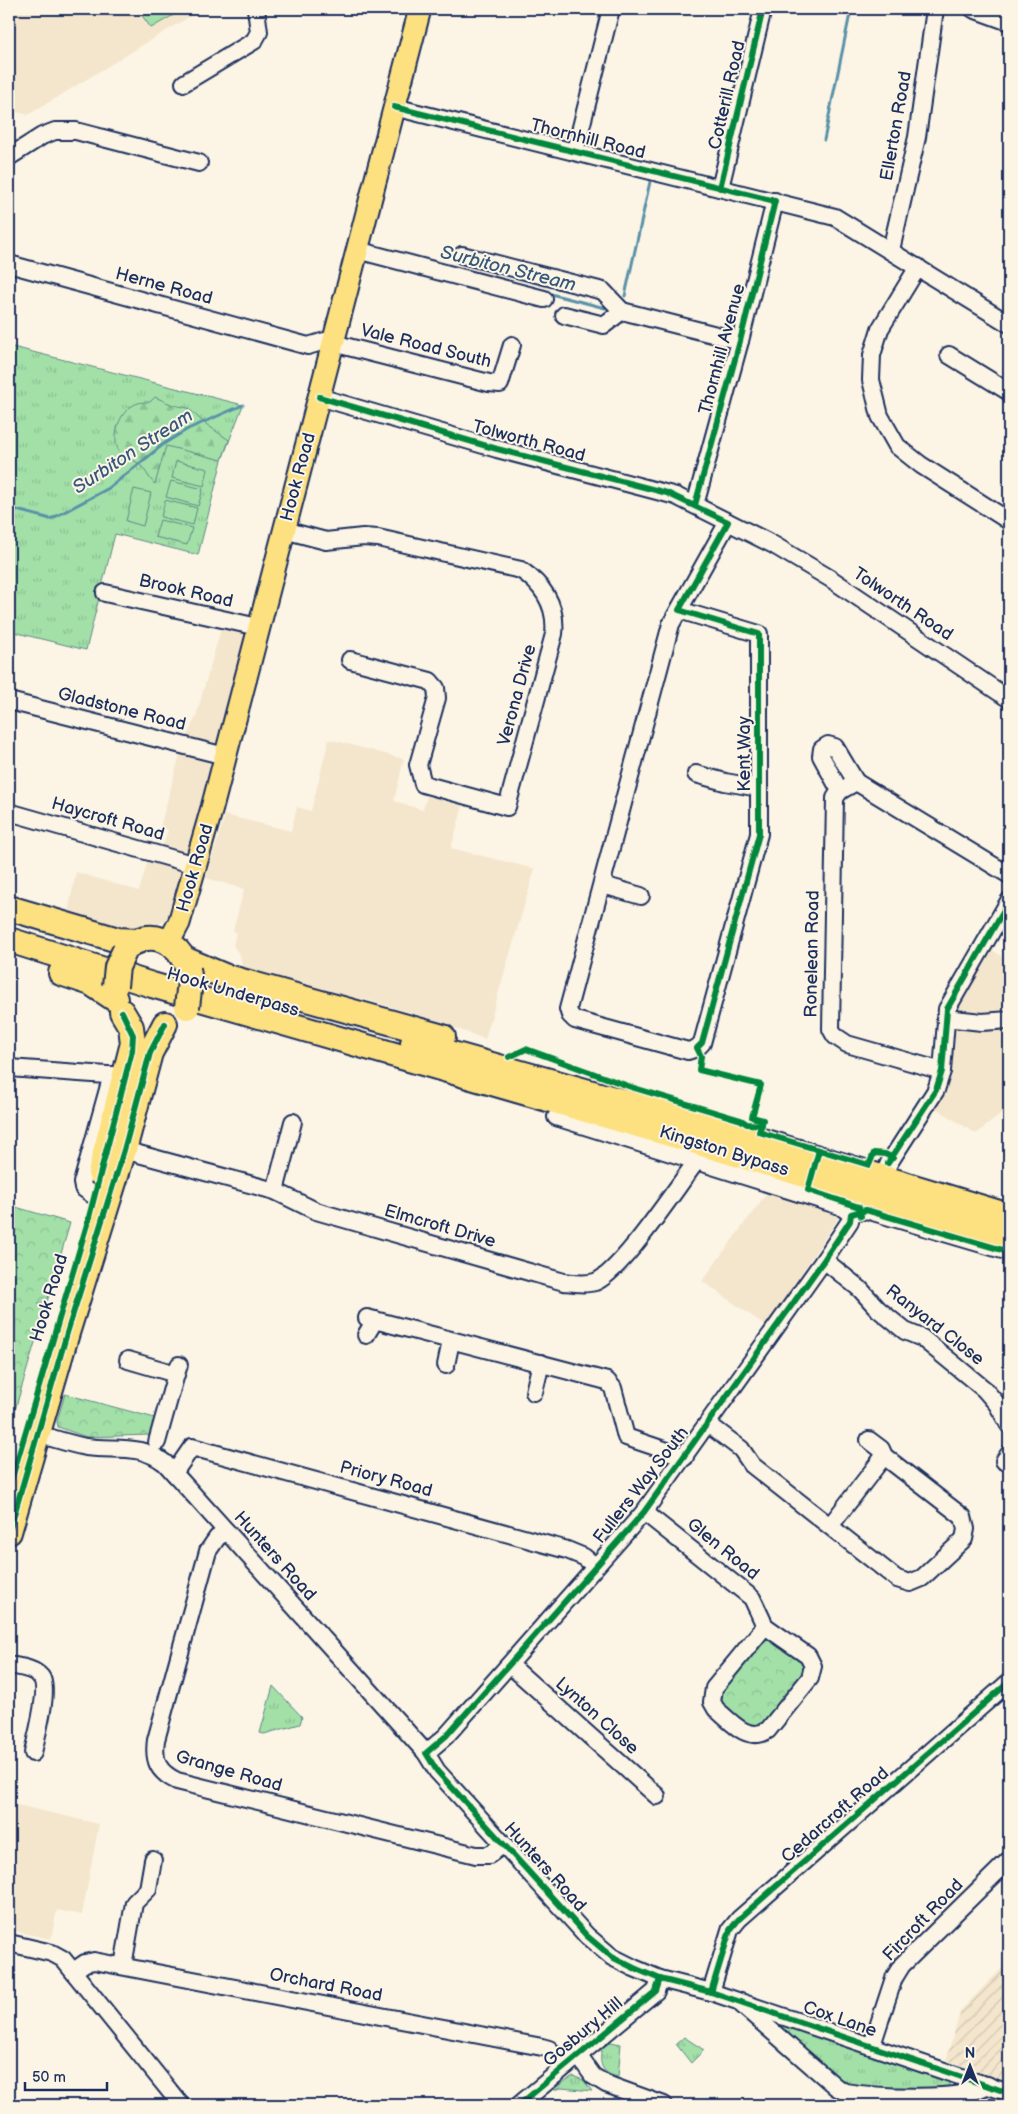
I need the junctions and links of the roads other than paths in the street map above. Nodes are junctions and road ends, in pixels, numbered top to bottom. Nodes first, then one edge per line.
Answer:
1 (256, 9) edge
2 (420, 9) edge
3 (611, 9) edge
4 (763, 9) edge
5 (935, 9) edge
6 (973, 9) edge
7 (1009, 22) edge
8 (184, 83) dead end
9 (394, 107) junction
10 (575, 151) junction
11 (9, 157) edge
12 (199, 163) dead end
13 (720, 188) junction
14 (775, 201) junction
15 (357, 250) junction
16 (890, 250) junction
17 (462, 255) dead end
18 (9, 264) edge
19 (918, 267) junction
20 (544, 299) dead end
21 (622, 311) junction
22 (564, 315) dead end
23 (1009, 324) edge
24 (740, 341) junction
25 (332, 343) junction
26 (512, 345) dead end
27 (949, 355) dead end
28 (1009, 392) edge
29 (318, 397) junction
30 (695, 504) junction
31 (1009, 521) edge
32 (728, 522) junction
33 (284, 530) junction
34 (105, 593) dead end
35 (679, 610) junction
36 (258, 628) junction
37 (350, 660) dead end
38 (1009, 699) edge
39 (9, 701) edge
40 (225, 756) junction
41 (696, 774) dead end
42 (856, 782) junction
43 (759, 788) junction
44 (840, 791) junction
45 (9, 812) edge
46 (195, 866) junction
47 (1009, 876) edge
48 (603, 886) junction
49 (641, 896) dead end
50 (1009, 901) edge
51 (9, 908) edge
52 (9, 926) edge
53 (9, 940) edge
54 (131, 945) junction
55 (9, 956) edge
56 (180, 957) junction
57 (117, 999) junction
58 (178, 1015) junction
59 (945, 1018) junction
60 (1009, 1020) edge
61 (449, 1061) junction
62 (9, 1068) edge
63 (942, 1071) junction
64 (119, 1075) junction
65 (556, 1117) junction
66 (292, 1122) dead end
67 (727, 1131) junction
68 (116, 1148) junction
69 (695, 1159) junction
70 (779, 1168) junction
71 (884, 1177) junction
72 (275, 1191) junction
73 (94, 1196) junction
74 (851, 1214) junction
75 (1009, 1216) edge
76 (1009, 1237) edge
77 (1009, 1252) edge
78 (824, 1260) junction
79 (366, 1335) dead end
80 (451, 1341) junction
81 (128, 1360) dead end
82 (541, 1363) junction
83 (446, 1365) dead end
84 (534, 1392) dead end
85 (708, 1424) junction
86 (1009, 1425) edge
87 (37, 1434) junction
88 (869, 1440) dead end
89 (159, 1446) junction
90 (884, 1456) junction
91 (684, 1457) junction
92 (174, 1473) junction
93 (9, 1488) edge
94 (644, 1512) junction
95 (830, 1526) junction
96 (226, 1531) junction
97 (9, 1532) edge
98 (596, 1566) junction
99 (765, 1626) junction
100 (9, 1665) edge
101 (510, 1665) junction
102 (1009, 1682) edge
103 (33, 1753) dead end
104 (426, 1753) junction
105 (656, 1796) dead end
106 (504, 1844) junction
107 (153, 1860) dead end
108 (1009, 1860) edge
109 (9, 1943) edge
110 (123, 1966) junction
111 (75, 1970) junction
112 (660, 1979) junction
113 (711, 1992) junction
114 (737, 2000) junction
115 (872, 2045) junction
116 (572, 2060) junction
117 (988, 2086) junction
118 (1009, 2093) edge
119 (178, 2104) edge
120 (519, 2105) edge
121 (664, 2105) edge

1 - 8 street
2 - 9 main road, Hook Road
3 - 10 street
4 - 13 street, Cotterill Road
5 - 16 street, Ellerton Road
6 - 7 street
9 - 10 street, Thornhill Road
9 - 15 main road, Hook Road
10 - 13 street, Thornhill Road
11 - 12 street
13 - 14 street, Thornhill Road
14 - 16 street, Thornhill Road
14 - 24 street, Thornhill Avenue
15 - 20 street
15 - 25 main road, Hook Road
16 - 19 street, Thornhill Road
17 - 21 street
18 - 25 street, Herne Road
19 - 23 street, Thornhill Road
19 - 31 street
21 - 22 street
21 - 24 street
24 - 30 street, Thornhill Avenue
25 - 26 street, Vale Road South
25 - 29 main road, Hook Road
27 - 28 street
29 - 30 street, Tolworth Road
29 - 33 main road, Hook Road
30 - 32 street, Tolworth Road
32 - 35 street, Kent Way
32 - 38 street, Tolworth Road
33 - 36 main road, Hook Road
33 - 37 street, Verona Drive
34 - 36 street, Brook Road
35 - 43 street, Kent Way
35 - 48 street, Kent Way
36 - 40 main road, Hook Road
39 - 40 street, Gladstone Road
40 - 46 main road, Hook Road
41 - 43 street, Kent Way
42 - 44 street
42 - 44 street
42 - 47 street
43 - 48 street, Kent Way
44 - 63 street, Ronelean Road
45 - 46 street, Haycroft Road
46 - 56 main road, Hook Road
48 - 49 street
50 - 59 street
51 - 54 highway
52 - 61 highway, Hook Underpass
53 - 61 highway, Hook Underpass
54 - 56 highway
54 - 57 highway, bridge
55 - 57 highway
56 - 58 highway, bridge
56 - 67 highway
57 - 58 highway
57 - 64 highway
58 - 65 highway
58 - 68 highway, Hook Road
59 - 60 street
59 - 63 street
61 - 67 highway, Kingston Bypass
61 - 70 highway, Kingston Bypass
62 - 64 street
63 - 71 street
64 - 68 highway
64 - 73 street
65 - 69 street
65 - 70 highway
66 - 72 street
67 - 71 highway, Kingston Bypass
68 - 72 street, Elmcroft Drive
68 - 73 highway, Hook Road
68 - 87 highway, Hook Road
69 - 72 street, Elmcroft Drive
69 - 74 street
70 - 76 highway, Kingston Bypass
71 - 75 highway, Kingston Bypass
73 - 93 highway, Hook Road
74 - 77 street
74 - 78 street, Fullers Way South
78 - 85 street, Fullers Way South
78 - 86 street, Ranyard Close
79 - 80 street
80 - 82 street
80 - 83 street
81 - 89 street
82 - 84 street
82 - 91 street
85 - 91 street, Fullers Way South
85 - 95 street
87 - 89 street, Hunters Road
87 - 97 highway, Hook Road
88 - 90 street
89 - 92 street, Hunters Road
90 - 95 street
90 - 95 street
91 - 94 street, Fullers Way South
92 - 96 street, Hunters Road
92 - 98 street, Priory Road
94 - 98 street, Fullers Way South
94 - 99 street, Glen Road
96 - 104 street, Hunters Road
96 - 106 street, Grange Road
98 - 101 street, Fullers Way South
99 - 99 street
100 - 103 street
101 - 104 street, Fullers Way South
101 - 105 street, Lynton Close
102 - 113 street, Cedarcroft Road
104 - 106 street, Hunters Road
106 - 112 street, Hunters Road
107 - 110 street
108 - 115 street, Fircroft Road
109 - 111 street
110 - 111 street, Orchard Road
110 - 116 street, Orchard Road
111 - 119 street
112 - 113 street, Cox Lane
112 - 116 street, Gosbury Hill
113 - 114 street, Cox Lane
114 - 115 street, Cox Lane
114 - 117 street, Cox Lane
115 - 117 street, Cox Lane
116 - 120 street, Gosbury Hill
116 - 121 street, Orchard Road
117 - 118 street, Cox Lane

